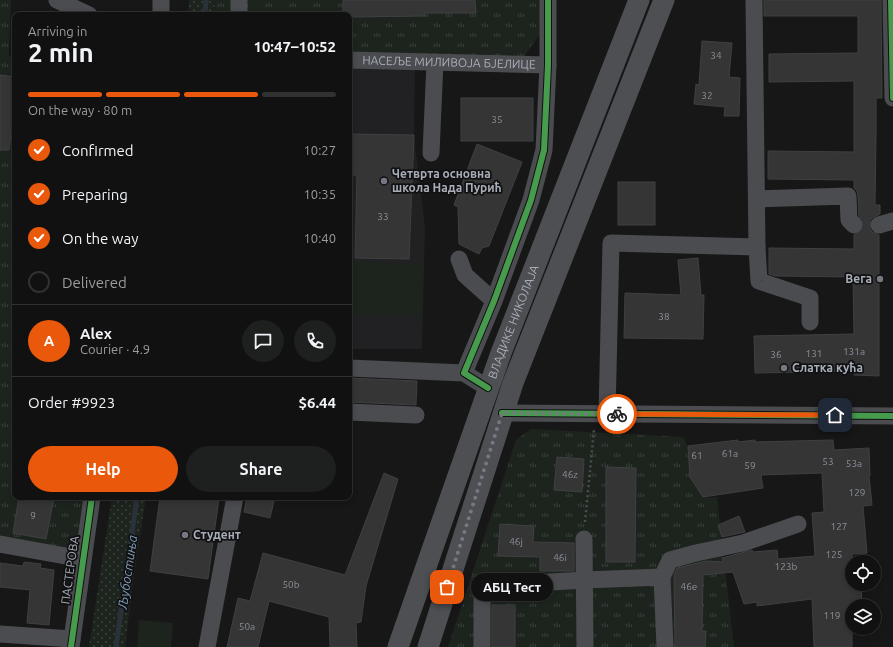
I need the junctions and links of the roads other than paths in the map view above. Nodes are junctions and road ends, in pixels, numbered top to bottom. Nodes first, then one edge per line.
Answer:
1 (57, 0) edge
2 (161, 0) edge
3 (239, 0) edge
4 (548, 0) edge
5 (640, 0) edge
6 (664, 0) edge
7 (754, 0) edge
8 (891, 0) edge
9 (83, 12) edge
10 (161, 12) edge
11 (239, 12) edge
12 (352, 60) edge
13 (435, 62) junction
14 (548, 65) junction
15 (893, 98) edge
16 (431, 153) dead end
17 (757, 199) junction
18 (854, 225) dead end
19 (757, 247) junction
20 (459, 259) dead end
21 (494, 301) junction
22 (810, 322) dead end
23 (352, 368) edge
24 (464, 373) junction
25 (488, 388) junction
26 (352, 412) edge
27 (502, 413) junction
28 (602, 414) junction
29 (416, 415) dead end
30 (893, 416) edge
31 (92, 500) edge
32 (234, 500) edge
33 (798, 524) dead end
34 (584, 539) road end
35 (0, 544) edge
36 (82, 559) junction
37 (662, 577) junction
38 (584, 580) junction
39 (0, 634) edge
40 (44, 642) edge
41 (71, 643) edge
42 (207, 647) edge
43 (398, 647) edge
44 (428, 647) edge
45 (482, 647) edge
46 (585, 647) edge
47 (665, 647) edge

1 - 9 street
2 - 10 street
3 - 11 street
4 - 14 street
5 - 25 main road, ВЛАДИКЕ НИКОЛАЈА
6 - 27 main road, ВЛАДИКЕ НИКОЛАЈА
7 - 17 street
8 - 15 street
12 - 13 street, НАСЕЉЕ МИЛИВОЈА БЈЕЛИЦЕ
13 - 14 street, НАСЕЉЕ МИЛИВОЈА БЈЕЛИЦЕ
13 - 16 street
14 - 21 street
17 - 18 street
17 - 19 street
19 - 22 street
19 - 28 street
20 - 21 street
21 - 24 street
23 - 24 street
24 - 25 street
25 - 43 main road, ВЛАДИКЕ НИКОЛАЈА
26 - 29 street
27 - 28 street
27 - 44 main road, ВЛАДИКЕ НИКОЛАЈА
28 - 30 street
31 - 36 street, ПАСТЕРОВА
32 - 42 street
33 - 37 street
34 - 38 street
35 - 36 street
36 - 41 street, ПАСТЕРОВА
37 - 38 street
37 - 47 street
38 - 45 street
38 - 46 street
39 - 40 street, ПАСТЕРОВА
40 - 41 street, ПАСТЕРОВА

